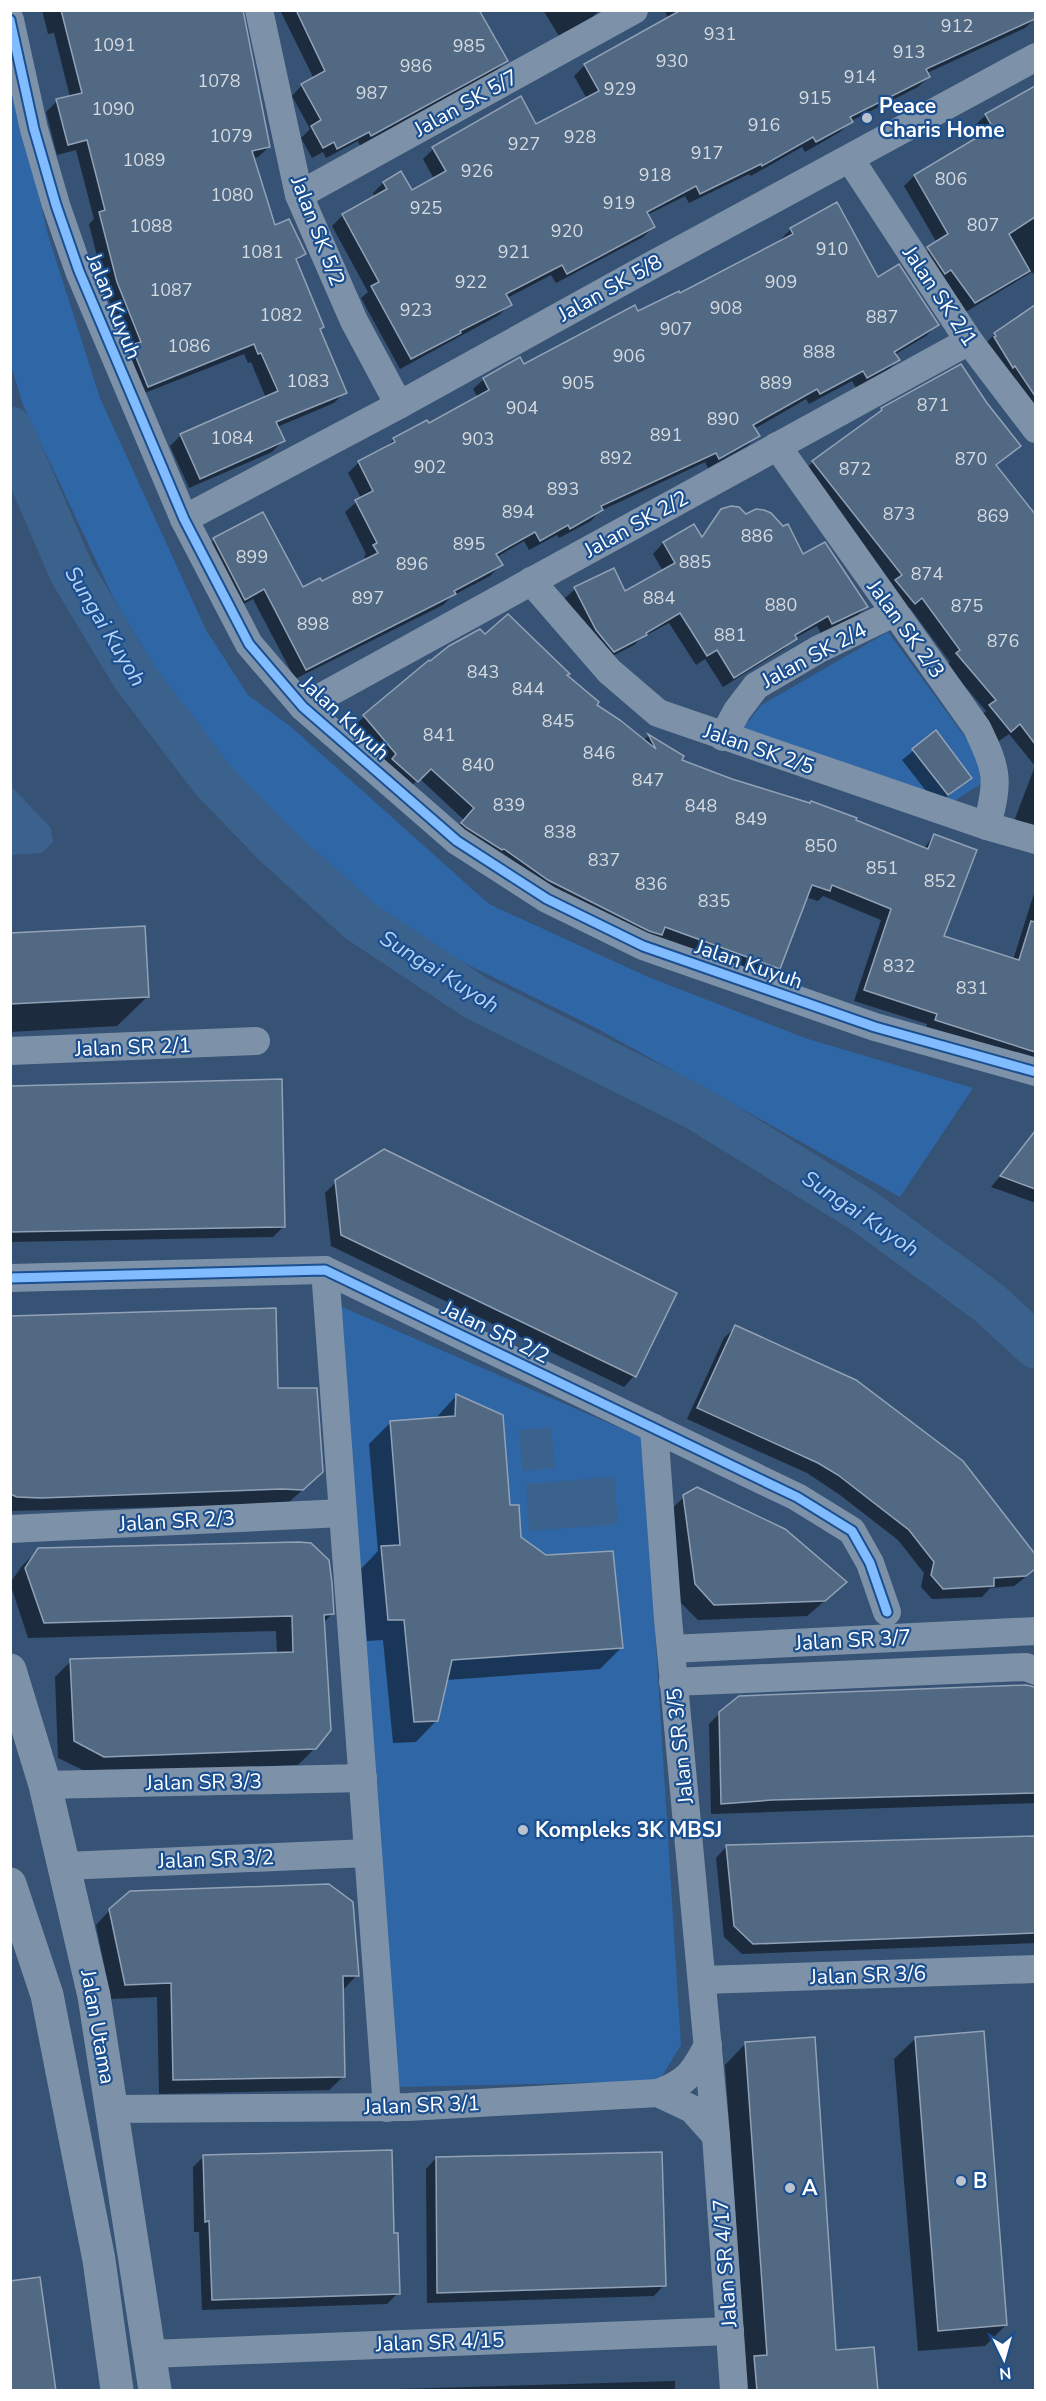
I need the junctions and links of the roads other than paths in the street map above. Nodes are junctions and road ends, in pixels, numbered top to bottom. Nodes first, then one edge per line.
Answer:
1 (259, 10) edge
2 (634, 10) edge
3 (10, 20) edge
4 (1035, 57) edge
5 (850, 159) junction
6 (299, 195) junction
7 (969, 341) junction
8 (399, 405) junction
9 (1035, 429) edge
10 (777, 446) junction
11 (184, 519) junction
12 (531, 581) junction
13 (894, 613) junction
14 (303, 707) junction
15 (723, 737) junction
16 (987, 826) junction
17 (1035, 840) edge
18 (256, 1041) dead end
19 (10, 1051) edge
20 (1035, 1072) edge
21 (325, 1270) junction
22 (10, 1278) edge
23 (654, 1428) junction
24 (343, 1513) junction
25 (10, 1529) edge
26 (887, 1611) dead end
27 (1035, 1631) edge
28 (671, 1649) junction
29 (10, 1670) edge
30 (1035, 1671) edge
31 (674, 1682) junction
32 (363, 1778) junction
33 (45, 1785) junction
34 (368, 1853) junction
35 (65, 1866) junction
36 (10, 1884) edge
37 (1034, 1969) edge
38 (702, 1980) junction
39 (708, 2045) junction
40 (658, 2093) junction
41 (387, 2108) junction
42 (113, 2109) junction
43 (716, 2136) junction
44 (730, 2331) junction
45 (150, 2354) junction
46 (117, 2391) edge
47 (155, 2391) edge
48 (734, 2391) edge

1 - 6 street, Jalan SK 5/2
2 - 6 street, Jalan SK 5/7
3 - 11 street, Jalan Kuyuh
4 - 5 street, Jalan SK 5/8
5 - 7 street, Jalan SK 2/1
5 - 8 street, Jalan SK 5/8
6 - 8 street, Jalan SK 5/2
7 - 9 street, Jalan SK 2/1
7 - 10 street, Jalan SK 2/2
8 - 11 street, Jalan SK 5/8
10 - 12 street, Jalan SK 2/2
10 - 13 street, Jalan SK 2/3
11 - 14 street, Jalan Kuyuh
12 - 14 street, Jalan SK 2/2
12 - 15 street, Jalan SK 2/5
13 - 15 street, Jalan SK 2/4
13 - 16 street, Jalan SK 2/3
14 - 20 street, Jalan Kuyuh
15 - 16 street, Jalan SK 2/5
16 - 17 street, Jalan SK 2/5
18 - 19 street, Jalan SR 2/1
21 - 22 street, Jalan SR 2/2
21 - 23 street, Jalan SR 2/2
21 - 24 street
23 - 26 street, Jalan SR 2/2
23 - 28 street, Jalan SR 3/5
24 - 25 street, Jalan SR 2/3
24 - 32 street
27 - 28 street, Jalan SR 3/7
28 - 31 street, Jalan SR 3/5
29 - 33 street, Jalan Utama
30 - 31 street
31 - 38 street, Jalan SR 3/5
32 - 33 street, Jalan SR 3/3
32 - 34 street
33 - 35 street, Jalan Utama
34 - 35 street, Jalan SR 3/2
34 - 41 street
35 - 42 street, Jalan Utama
36 - 46 street, Jalan Utama
37 - 38 street, Jalan SR 3/6
38 - 39 street, Jalan SR 3/5
39 - 40 street
39 - 43 street, Jalan SR 3/5
40 - 41 street, Jalan SR 3/1
40 - 43 street, Jalan SR 3/1
41 - 42 street, Jalan SR 3/1
42 - 45 street, Jalan Utama
43 - 44 street, Jalan SR 4/17
44 - 45 street, Jalan SR 4/15
44 - 48 street, Jalan SR 4/17
45 - 47 street, Jalan Utama

